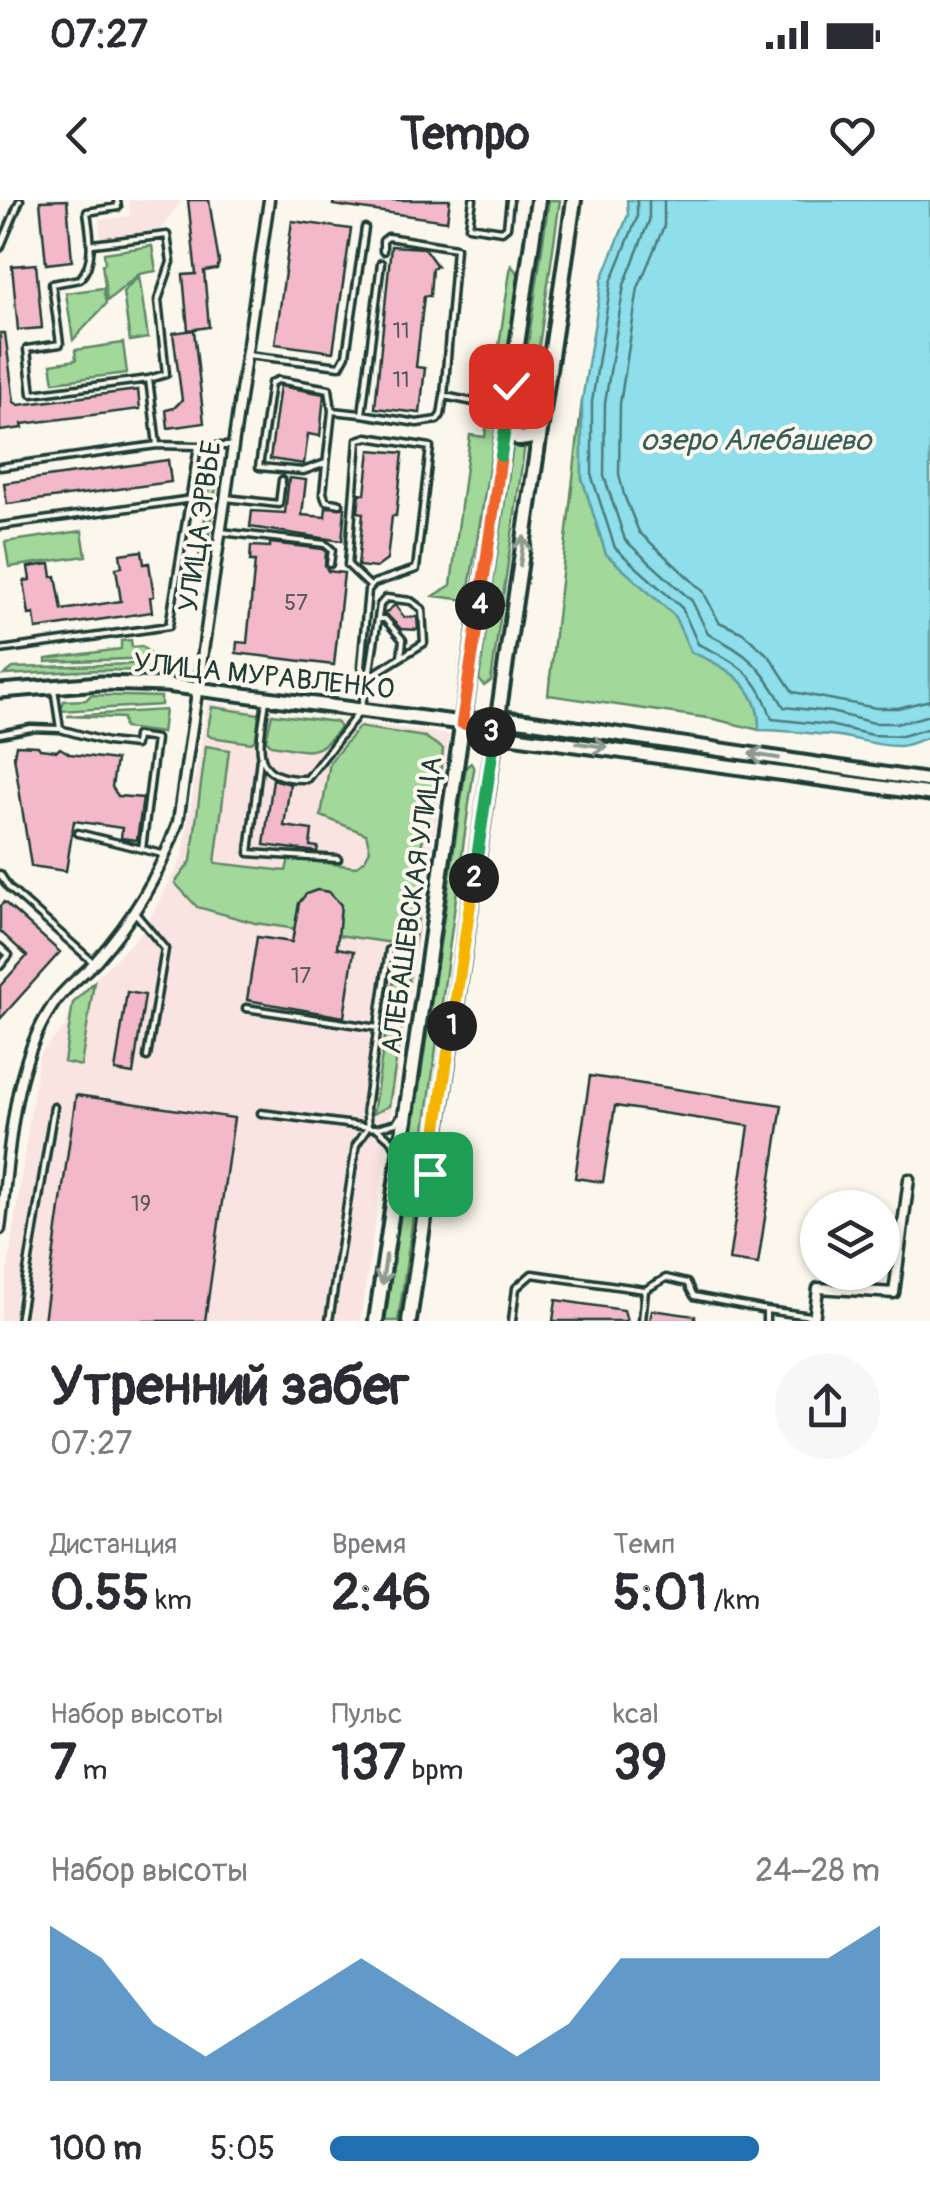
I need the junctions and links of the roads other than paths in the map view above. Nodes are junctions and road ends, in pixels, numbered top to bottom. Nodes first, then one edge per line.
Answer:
1 (20, 200) edge
2 (118, 200) edge
3 (269, 200) edge
4 (473, 200) edge
5 (510, 200) edge
6 (538, 200) edge
7 (574, 200) edge
8 (365, 228) dead end
9 (91, 244) junction
10 (0, 248) edge
11 (382, 251) dead end
12 (381, 263) dead end
13 (247, 355) junction
14 (148, 379) junction
15 (511, 386) junction
16 (444, 396) junction
17 (479, 402) junction
18 (332, 411) junction
19 (362, 414) junction
20 (505, 430) junction
21 (539, 436) junction
22 (157, 446) junction
23 (198, 446) junction
24 (234, 446) junction
25 (326, 463) junction
26 (0, 467) edge
27 (282, 480) dead end
28 (192, 498) junction
29 (226, 498) junction
30 (340, 504) dead end
31 (0, 526) edge
32 (222, 532) junction
33 (330, 564) dead end
34 (370, 586) junction
35 (379, 619) junction
36 (0, 650) edge
37 (401, 656) junction
38 (369, 678) junction
39 (54, 686) junction
40 (200, 687) junction
41 (0, 691) edge
42 (266, 696) junction
43 (361, 709) junction
44 (498, 717) junction
45 (462, 723) junction
46 (60, 729) junction
47 (0, 734) edge
48 (495, 734) junction
49 (260, 758) junction
50 (930, 782) edge
51 (930, 794) edge
52 (78, 832) dead end
53 (142, 849) junction
54 (167, 855) junction
55 (338, 860) dead end
56 (0, 874) edge
57 (135, 913) junction
58 (0, 946) edge
59 (390, 950) dead end
60 (94, 963) junction
61 (0, 966) edge
62 (246, 1008) dead end
63 (378, 1028) junction
64 (147, 1057) dead end
65 (408, 1106) junction
66 (54, 1107) dead end
67 (261, 1113) dead end
68 (368, 1127) junction
69 (377, 1128) junction
70 (0, 1146) edge
71 (11, 1147) junction
72 (401, 1156) junction
73 (909, 1179) dead end
74 (0, 1228) edge
75 (646, 1290) junction
76 (766, 1310) junction
77 (814, 1318) edge
78 (19, 1321) edge
79 (329, 1321) edge
80 (376, 1321) edge
81 (409, 1321) edge
82 (512, 1321) edge
83 (642, 1321) edge
84 (766, 1321) edge

1 - 10 lane
2 - 9 lane
3 - 13 street, УЛИЦА ЭРВЬЕ
4 - 5 lane
6 - 15 main road, АЛЕБАШЕВСКАЯ УЛИЦА
7 - 21 main road, АЛЕБАШЕВСКАЯ УЛИЦА
8 - 13 lane
9 - 14 lane
9 - 14 lane
11 - 16 lane
12 - 19 lane
13 - 24 street, УЛИЦА ЭРВЬЕ
14 - 22 lane
15 - 17 lane
15 - 20 main road, АЛЕБАШЕВСКАЯ УЛИЦА
16 - 17 lane
16 - 19 lane
17 - 20 lane
18 - 19 lane
18 - 25 lane
18 - 25 lane
20 - 21 main road
20 - 45 main road, АЛЕБАШЕВСКАЯ УЛИЦА
44 -> 21 main road, АЛЕБАШЕВСКАЯ УЛИЦА
22 - 23 lane
22 - 26 lane
23 - 24 lane
23 - 28 lane
24 - 29 street, УЛИЦА ЭРВЬЕ
25 - 30 lane
27 - 29 lane
28 - 31 lane
28 - 36 lane
29 - 32 street, УЛИЦА ЭРВЬЕ
32 - 33 lane
32 - 40 street, УЛИЦА ЭРВЬЕ
34 - 34 lane
34 - 38 lane
35 - 37 lane
35 - 37 lane
35 - 38 lane
37 - 38 lane
38 - 43 lane
39 - 40 main road, УЛИЦА МУРАВЛЕНКО
39 - 41 main road, УЛИЦА МУРАВЛЕНКО
39 - 46 lane
40 - 42 main road, УЛИЦА МУРАВЛЕНКО
40 - 54 street, УЛИЦА ЭРВЬЕ
42 - 43 main road, УЛИЦА МУРАВЛЕНКО
42 - 49 lane
43 - 45 main road, УЛИЦА МУРАВЛЕНКО
43 - 49 lane
44 - 45 main road
44 - 48 main road, АЛЕБАШЕВСКАЯ УЛИЦА
50 -> 44 main road
45 - 48 main road
45 - 65 main road, АЛЕБАШЕВСКАЯ УЛИЦА
46 - 47 lane
46 - 53 lane
48 -> 51 main road
48 - 81 main road, АЛЕБАШЕВСКАЯ УЛИЦА
49 - 55 lane
52 - 53 lane
53 - 54 lane
54 - 57 street, УЛИЦА ЭРВЬЕ
56 - 60 lane
57 - 60 street, УЛИЦА ЭРВЬЕ
57 - 64 lane
58 - 61 lane
59 - 63 lane
60 - 71 street, УЛИЦА ЭРВЬЕ
62 - 63 lane
63 - 68 lane
65 - 69 lane
65 - 72 main road, АЛЕБАШЕВСКАЯ УЛИЦА
66 - 78 lane
67 - 68 lane
68 - 69 lane
68 - 79 lane
69 - 72 lane
70 - 71 street
71 - 74 street, УЛИЦА ЭРВЬЕ
72 -> 80 main road, АЛЕБАШЕВСКАЯ УЛИЦА
73 - 77 street
75 - 76 lane
75 - 82 lane
75 - 83 lane
76 - 77 lane
76 - 84 lane

